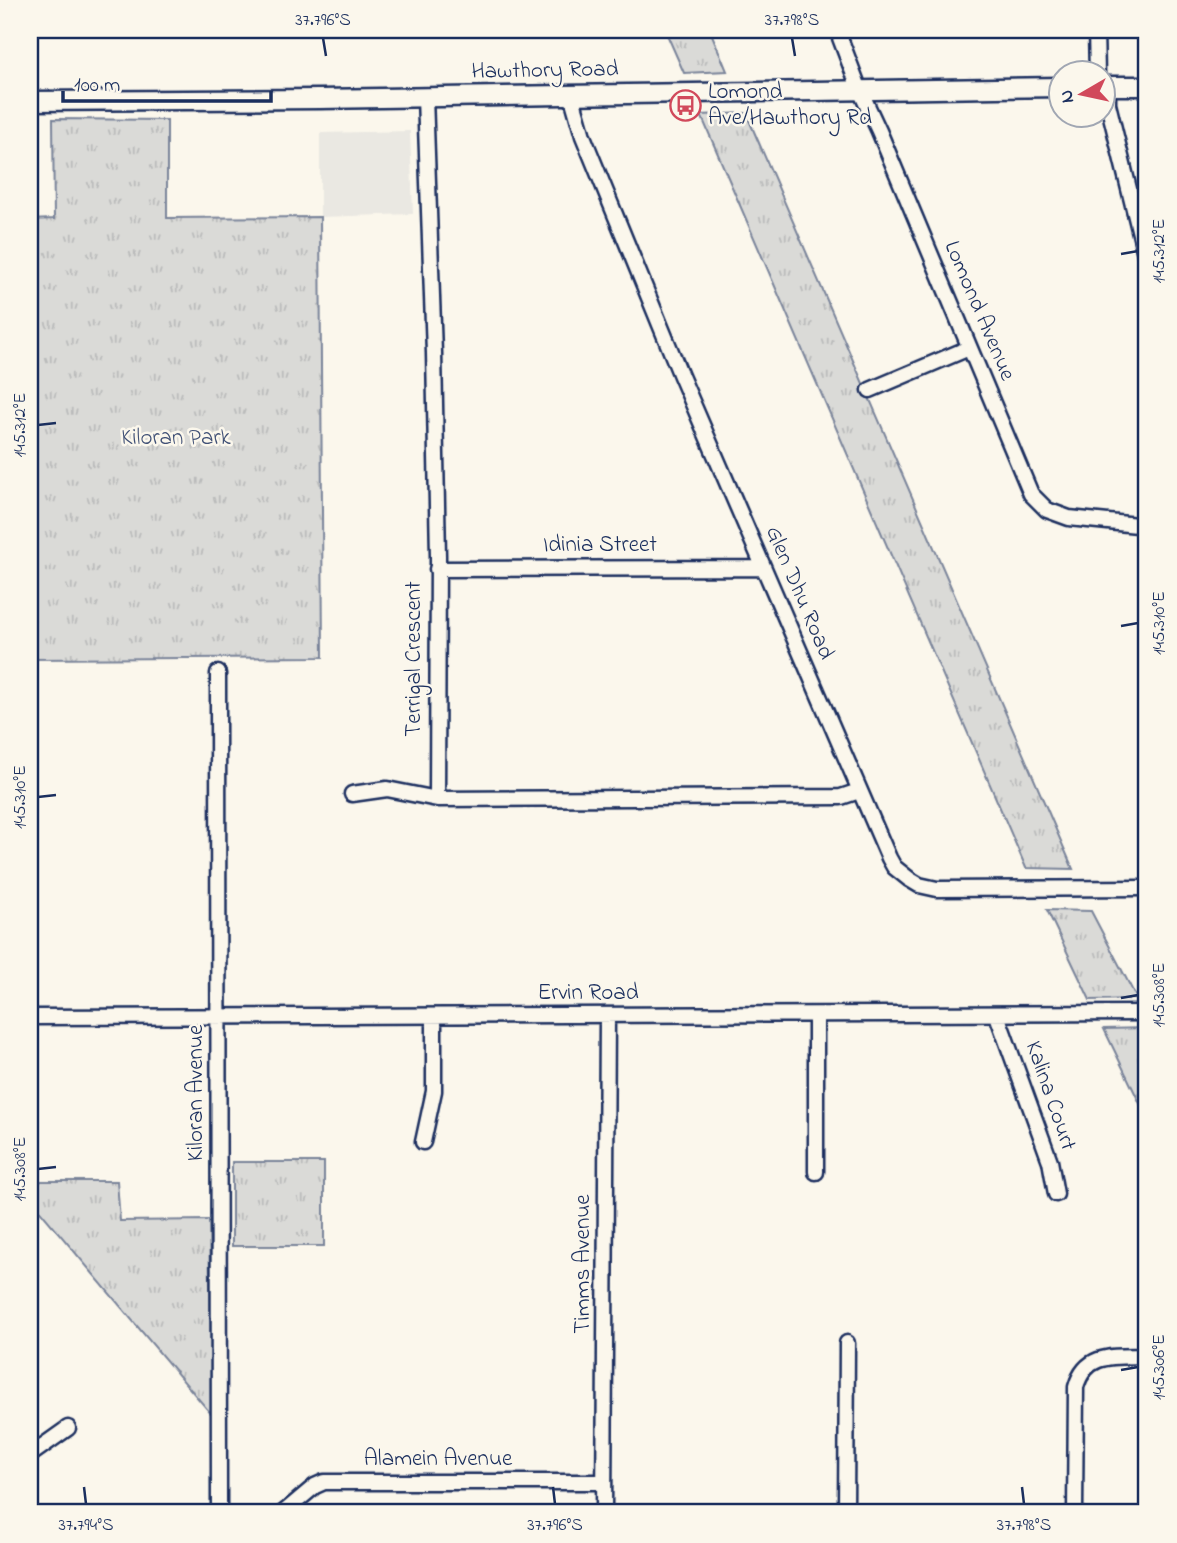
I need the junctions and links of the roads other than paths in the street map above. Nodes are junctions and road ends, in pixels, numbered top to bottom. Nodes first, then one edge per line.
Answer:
1 (837, 30) edge
2 (1096, 30) edge
3 (1100, 60) edge
4 (1118, 83) edge
5 (1147, 86) edge
6 (1048, 87) edge
7 (859, 88) junction
8 (571, 94) junction
9 (425, 97) junction
10 (30, 101) edge
11 (1114, 130) edge
12 (1147, 262) edge
13 (969, 348) junction
14 (870, 390) dead end
15 (1147, 526) edge
16 (763, 568) junction
17 (437, 569) junction
18 (218, 673) dead end
19 (859, 791) junction
20 (352, 794) dead end
21 (437, 799) junction
22 (1147, 888) edge
23 (1147, 1013) edge
24 (816, 1015) junction
25 (997, 1015) junction
26 (219, 1016) junction
27 (607, 1016) junction
28 (30, 1017) edge
29 (434, 1017) junction
30 (423, 1142) dead end
31 (816, 1172) dead end
32 (1056, 1194) dead end
33 (847, 1343) dead end
34 (1147, 1356) edge
35 (68, 1428) dead end
36 (30, 1455) edge
37 (604, 1482) junction
38 (219, 1513) edge
39 (284, 1513) edge
40 (604, 1513) edge
41 (846, 1513) edge
42 (1075, 1513) edge

1 - 7 street, Lomond Avenue
2 - 3 street
4 - 5 main road
6 - 7 main road, Hawthory Road
7 - 8 main road, Hawthory Road
7 - 13 street, Lomond Avenue
8 - 9 main road, Hawthory Road
8 - 16 street, Glen Dhu Road
9 - 10 main road, Hawthory Road
9 - 17 street, Terrigal Crescent
11 - 12 street
13 - 14 street
13 - 15 street, Lomond Avenue
16 - 17 street, Idinia Street
16 - 19 street, Glen Dhu Road
17 - 21 street, Terrigal Crescent
18 - 26 street, Kiloran Avenue
19 - 21 street
19 - 22 street, Glen Dhu Road
20 - 21 street
23 - 25 street, Ervin Road
24 - 25 street, Ervin Road
24 - 27 street, Ervin Road
24 - 31 street
25 - 32 street, Kalina Court
26 - 28 street, Ervin Road
26 - 29 street, Ervin Road
26 - 38 street, Kiloran Avenue
27 - 29 street, Ervin Road
27 - 37 street, Timms Avenue
29 - 30 street
33 - 41 street
34 - 42 street
35 - 36 street
37 - 39 street, Alamein Avenue
37 - 40 street, Timms Avenue

